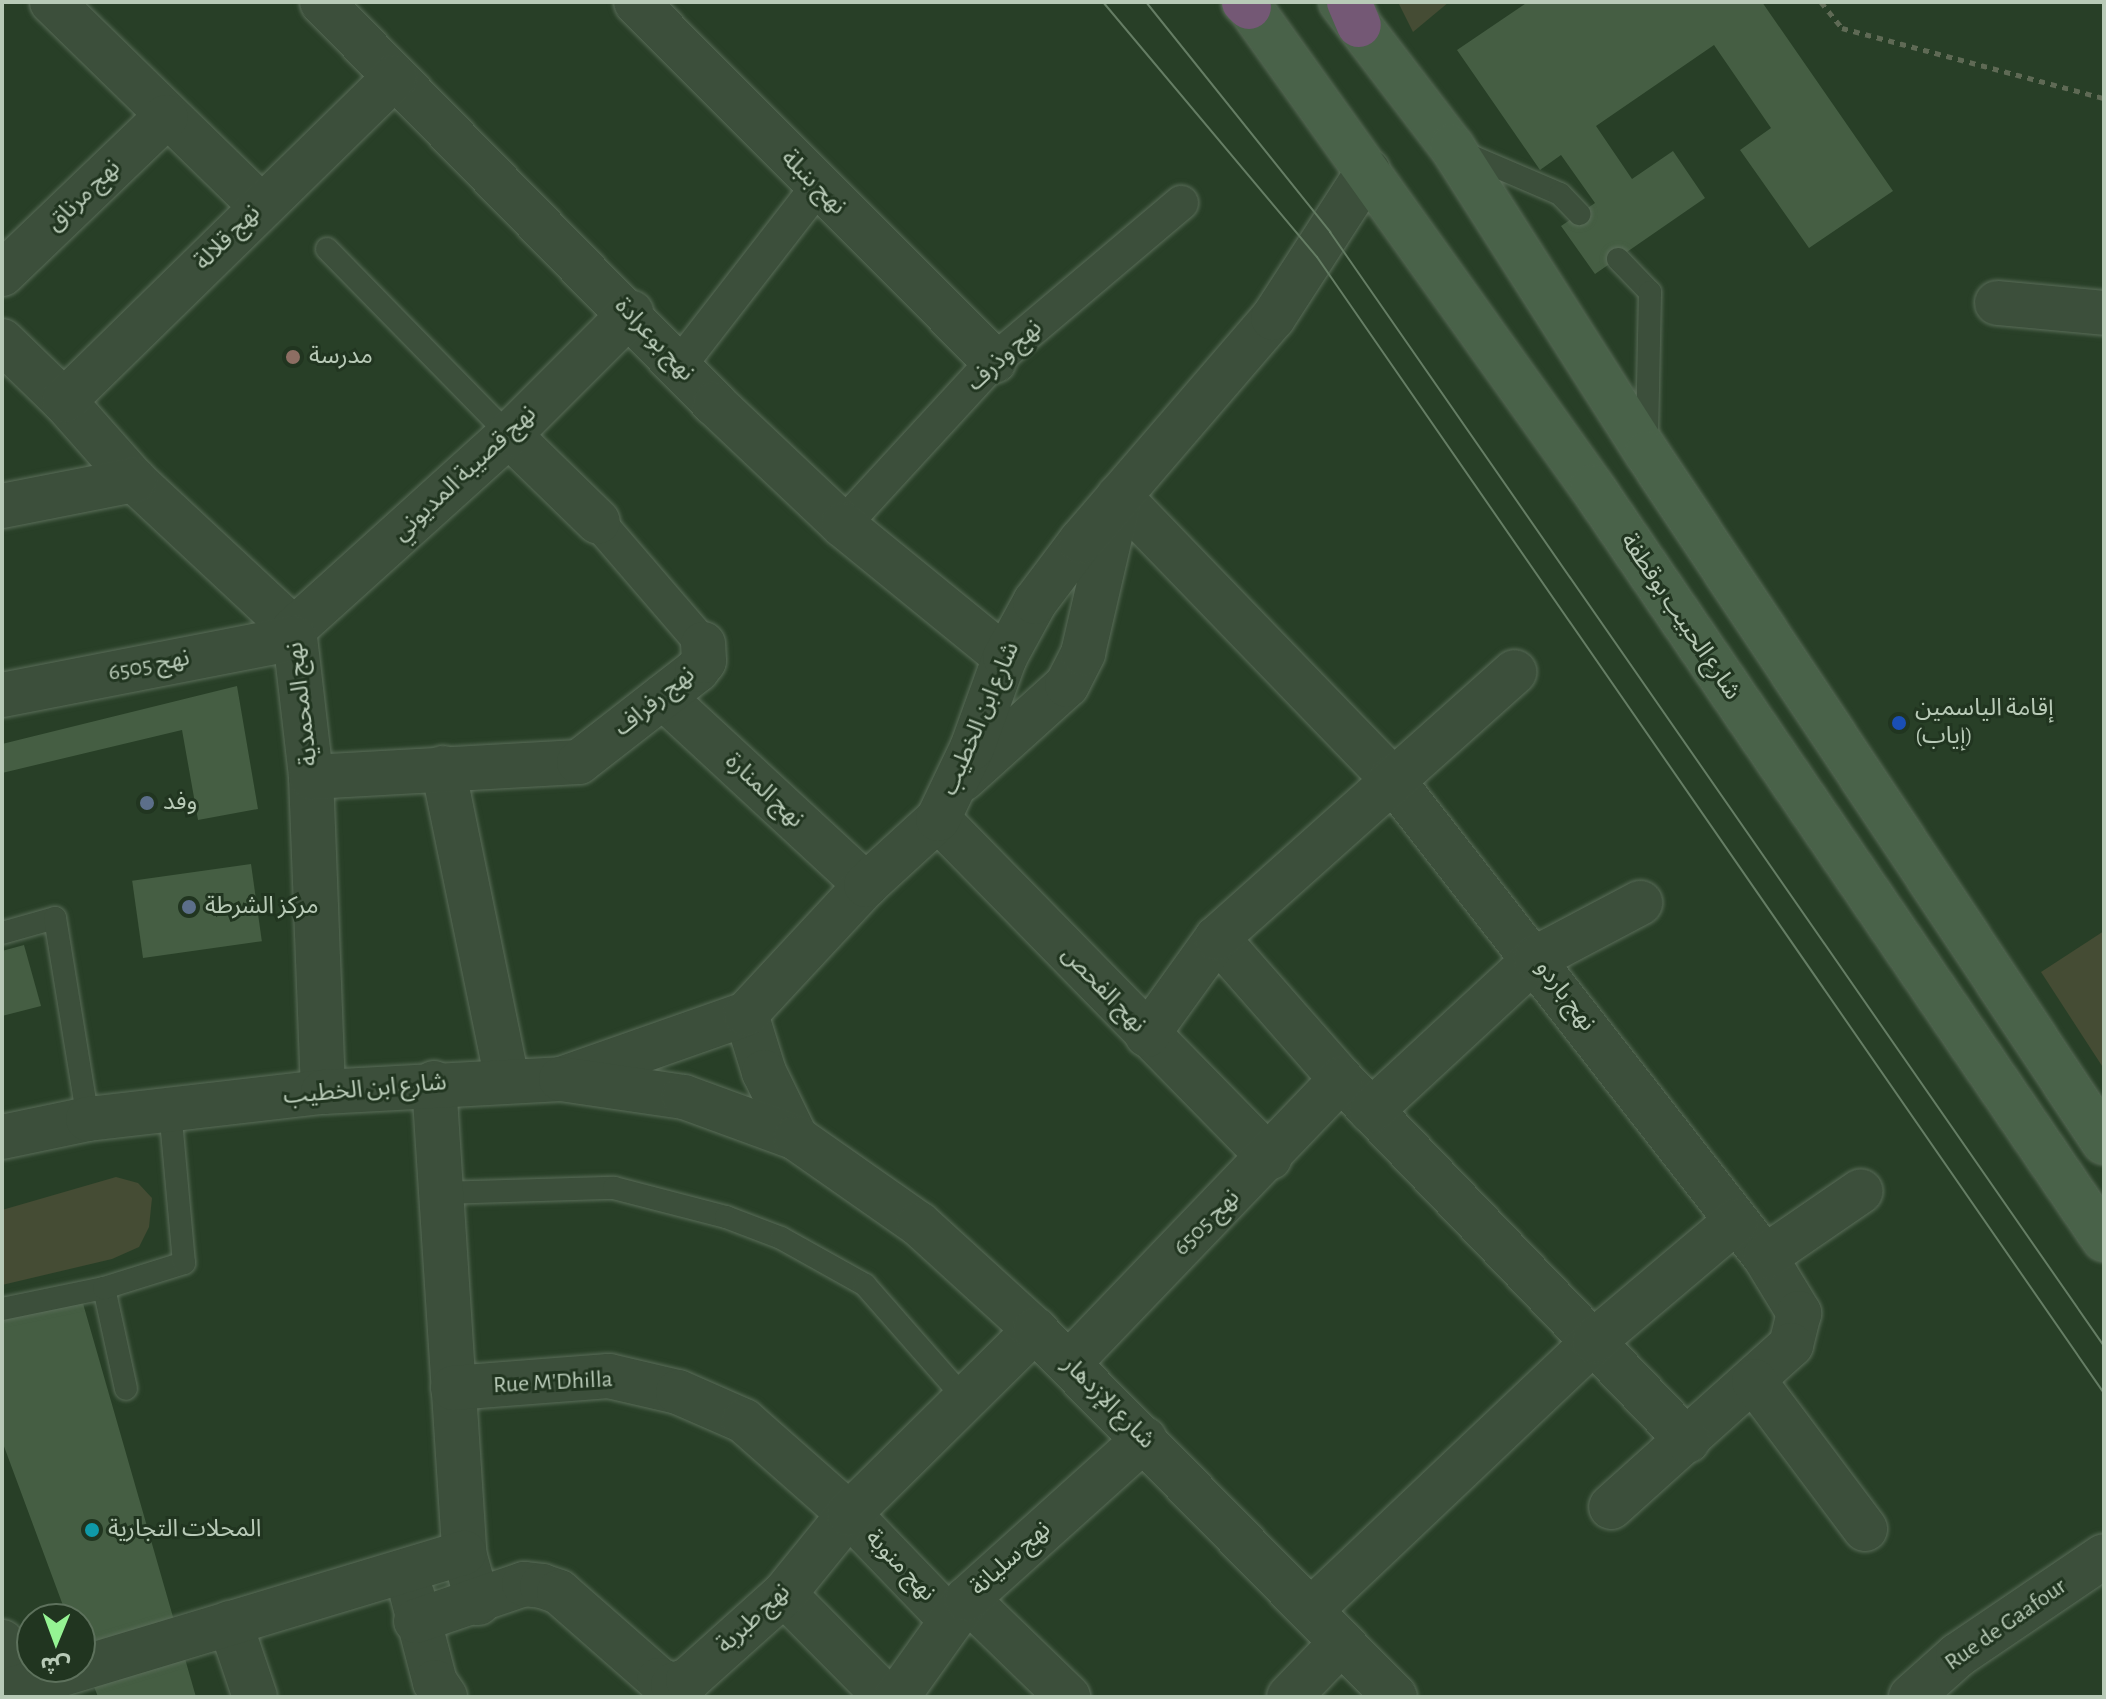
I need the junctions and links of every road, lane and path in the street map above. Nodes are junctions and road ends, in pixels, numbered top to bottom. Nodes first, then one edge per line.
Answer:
1 (52, 2) edge
2 (322, 2) edge
3 (636, 2) edge
4 (1821, 2) edge
5 (1246, 4) edge
6 (1350, 10) edge
7 (395, 77) junction
8 (2104, 98) edge
9 (166, 117) junction
10 (1452, 147) junction
11 (1368, 171) junction
12 (817, 188) junction
13 (1181, 203) dead end
14 (260, 205) junction
15 (1579, 214) dead end
16 (327, 249) dead end
17 (1618, 259) dead end
18 (2, 274) edge
19 (1997, 303) dead end
20 (631, 313) junction
21 (2104, 313) edge
22 (2, 341) edge
23 (994, 361) junction
24 (678, 367) junction
25 (64, 401) junction
26 (509, 435) junction
27 (1647, 453) junction
28 (134, 480) junction
29 (1119, 496) junction
30 (2, 506) edge
31 (598, 522) joint
32 (843, 525) junction
33 (295, 634) junction
34 (703, 644) joint
35 (1005, 657) junction
36 (1514, 672) dead end
37 (2, 695) edge
38 (663, 697) junction
39 (443, 768) junction
40 (311, 777) junction
41 (1391, 778) junction
42 (946, 803) junction
43 (866, 885) junction
44 (1640, 903) dead end
45 (2, 933) edge
46 (1217, 938) junction
47 (1536, 958) junction
48 (746, 1014) junction
49 (1147, 1035) junction
50 (561, 1079) junction
51 (1341, 1079) junction
52 (507, 1080) junction
53 (434, 1083) junction
54 (323, 1092) junction
55 (684, 1097) joint
56 (170, 1110) junction
57 (1371, 1111) junction
58 (88, 1119) junction
59 (2, 1137) edge
60 (796, 1138) junction
61 (2104, 1142) edge
62 (1270, 1158) junction
63 (1861, 1191) dead end
64 (441, 1193) junction
65 (1736, 1221) junction
66 (2104, 1239) edge
67 (1765, 1257) junction
68 (104, 1288) junction
69 (2, 1309) edge
70 (1035, 1330) junction
71 (1594, 1341) junction
72 (1069, 1363) junction
73 (1754, 1381) junction
74 (453, 1388) junction
75 (126, 1389) dead end
76 (965, 1399) junction
77 (1145, 1439) junction
78 (1688, 1441) junction
79 (1611, 1507) dead end
80 (849, 1514) junction
81 (1865, 1529) dead end
82 (464, 1553) junction
83 (2104, 1556) edge
84 (408, 1571) junction
85 (784, 1594) junction
86 (478, 1603) junction
87 (958, 1609) junction
88 (1312, 1609) junction
89 (416, 1621) junction
90 (230, 1623) junction
91 (2, 1642) edge
92 (1342, 1642) junction
93 (17, 1693) edge
94 (255, 1697) edge
95 (445, 1697) edge
96 (886, 1697) edge
97 (897, 1697) edge
98 (1068, 1697) edge
99 (1289, 1697) edge
100 (1395, 1697) edge
101 (1911, 1697) edge

1 - 9 street
2 - 7 street, نهج بوعرادة
3 - 12 street, نهج بنبلة
4 - 8 path
5 - 11 main road, شارع الحبيب بوقطفة
6 - 10 main road
7 - 14 street, نهج قلالة
7 - 20 street, نهج بوعرادة
9 - 14 street
9 - 18 street, نهج مرناق
10 - 15 lane
10 - 27 main road
11 - 29 street, شارع ابن الخطيب
11 - 66 main road, شارع الحبيب بوقطفة
12 - 23 street, نهج بنبلة
12 - 24 street
13 - 23 street, نهج وذرف
14 - 25 street, نهج قلالة
16 - 26 lane
17 - 27 lane
19 - 21 street
20 - 24 street, نهج بوعرادة
20 - 26 street, نهج قصيبة المديوني
22 - 25 street, نهج المحمدية
23 - 32 street, نهج وذرف
24 - 32 street, نهج بوعرادة
25 - 28 street, نهج المحمدية
26 - 31 street, نهج رفراف
26 - 33 street, نهج قصيبة المديوني
27 - 61 main road
28 - 30 street
28 - 33 street, نهج المحمدية
29 - 35 street, شارع ابن الخطيب
29 - 41 street, نهج باردو
29 - 42 street
31 - 34 street, نهج رفراف
32 - 35 street, نهج بوعرادة
33 - 37 street, نهج 6505
33 - 40 street, نهج المحمدية
34 - 38 street, نهج رفراف
35 - 42 street, شارع ابن الخطيب
36 - 41 street
38 - 39 street, نهج رفراف
38 - 43 street, نهج المنارة
39 - 40 street, نهج رفراف
39 - 52 street
40 - 54 street, نهج المحمدية
41 - 46 street
41 - 47 street, نهج باردو
42 - 43 street, شارع ابن الخطيب
42 - 49 street, نهج الفحص
43 - 48 street, شارع ابن الخطيب
44 - 47 street
45 - 58 lane
46 - 49 street
46 - 51 street
47 - 57 street
47 - 65 street, نهج باردو
48 - 50 street, شارع ابن الخطيب
48 - 60 street, شارع الإزدهار
49 - 62 street, نهج الفحص
50 - 52 street, شارع ابن الخطيب
50 - 55 street, شارع ابن الخطيب
51 - 57 street
51 - 62 street, نهج 6505
52 - 53 street, شارع ابن الخطيب
53 - 54 street, شارع ابن الخطيب
53 - 64 street
54 - 56 street, شارع ابن الخطيب
55 - 60 street, شارع الإزدهار
56 - 58 street, شارع ابن الخطيب
56 - 68 lane
57 - 71 street
58 - 59 street, شارع ابن الخطيب
60 - 70 street, شارع الإزدهار
62 - 72 street, نهج 6505
63 - 67 street
64 - 74 street
64 - 76 lane
65 - 67 street, نهج باردو
65 - 71 street
67 - 73 street, نهج باردو
68 - 69 lane
68 - 75 lane
70 - 72 street, شارع الإزدهار
70 - 76 street, نهج طبربة
71 - 78 street
71 - 88 street
72 - 77 street, شارع الإزدهار
73 - 78 street, نهج باردو
73 - 81 street
74 - 80 street, Rue M'Dhilla
74 - 82 street
76 - 80 street, نهج طبربة
77 - 87 street, نهج سليانة
77 - 88 street, شارع الإزدهار
78 - 79 street, نهج باردو
80 - 85 street, نهج طبربة
80 - 87 street, نهج منوبة
82 - 84 street
82 - 86 street
83 - 101 street, Rue de Gaafour
84 - 89 street
84 - 90 street
85 - 86 street, نهج طبربة
85 - 96 street
86 - 89 street, نهج طبربة
87 - 97 street, نهج سليانة
87 - 98 street, نهج منوبة
88 - 92 street, شارع الإزدهار
89 - 95 street
90 - 93 street
90 - 94 street
91 - 93 street
92 - 99 street
92 - 100 street, شارع الإزدهار

